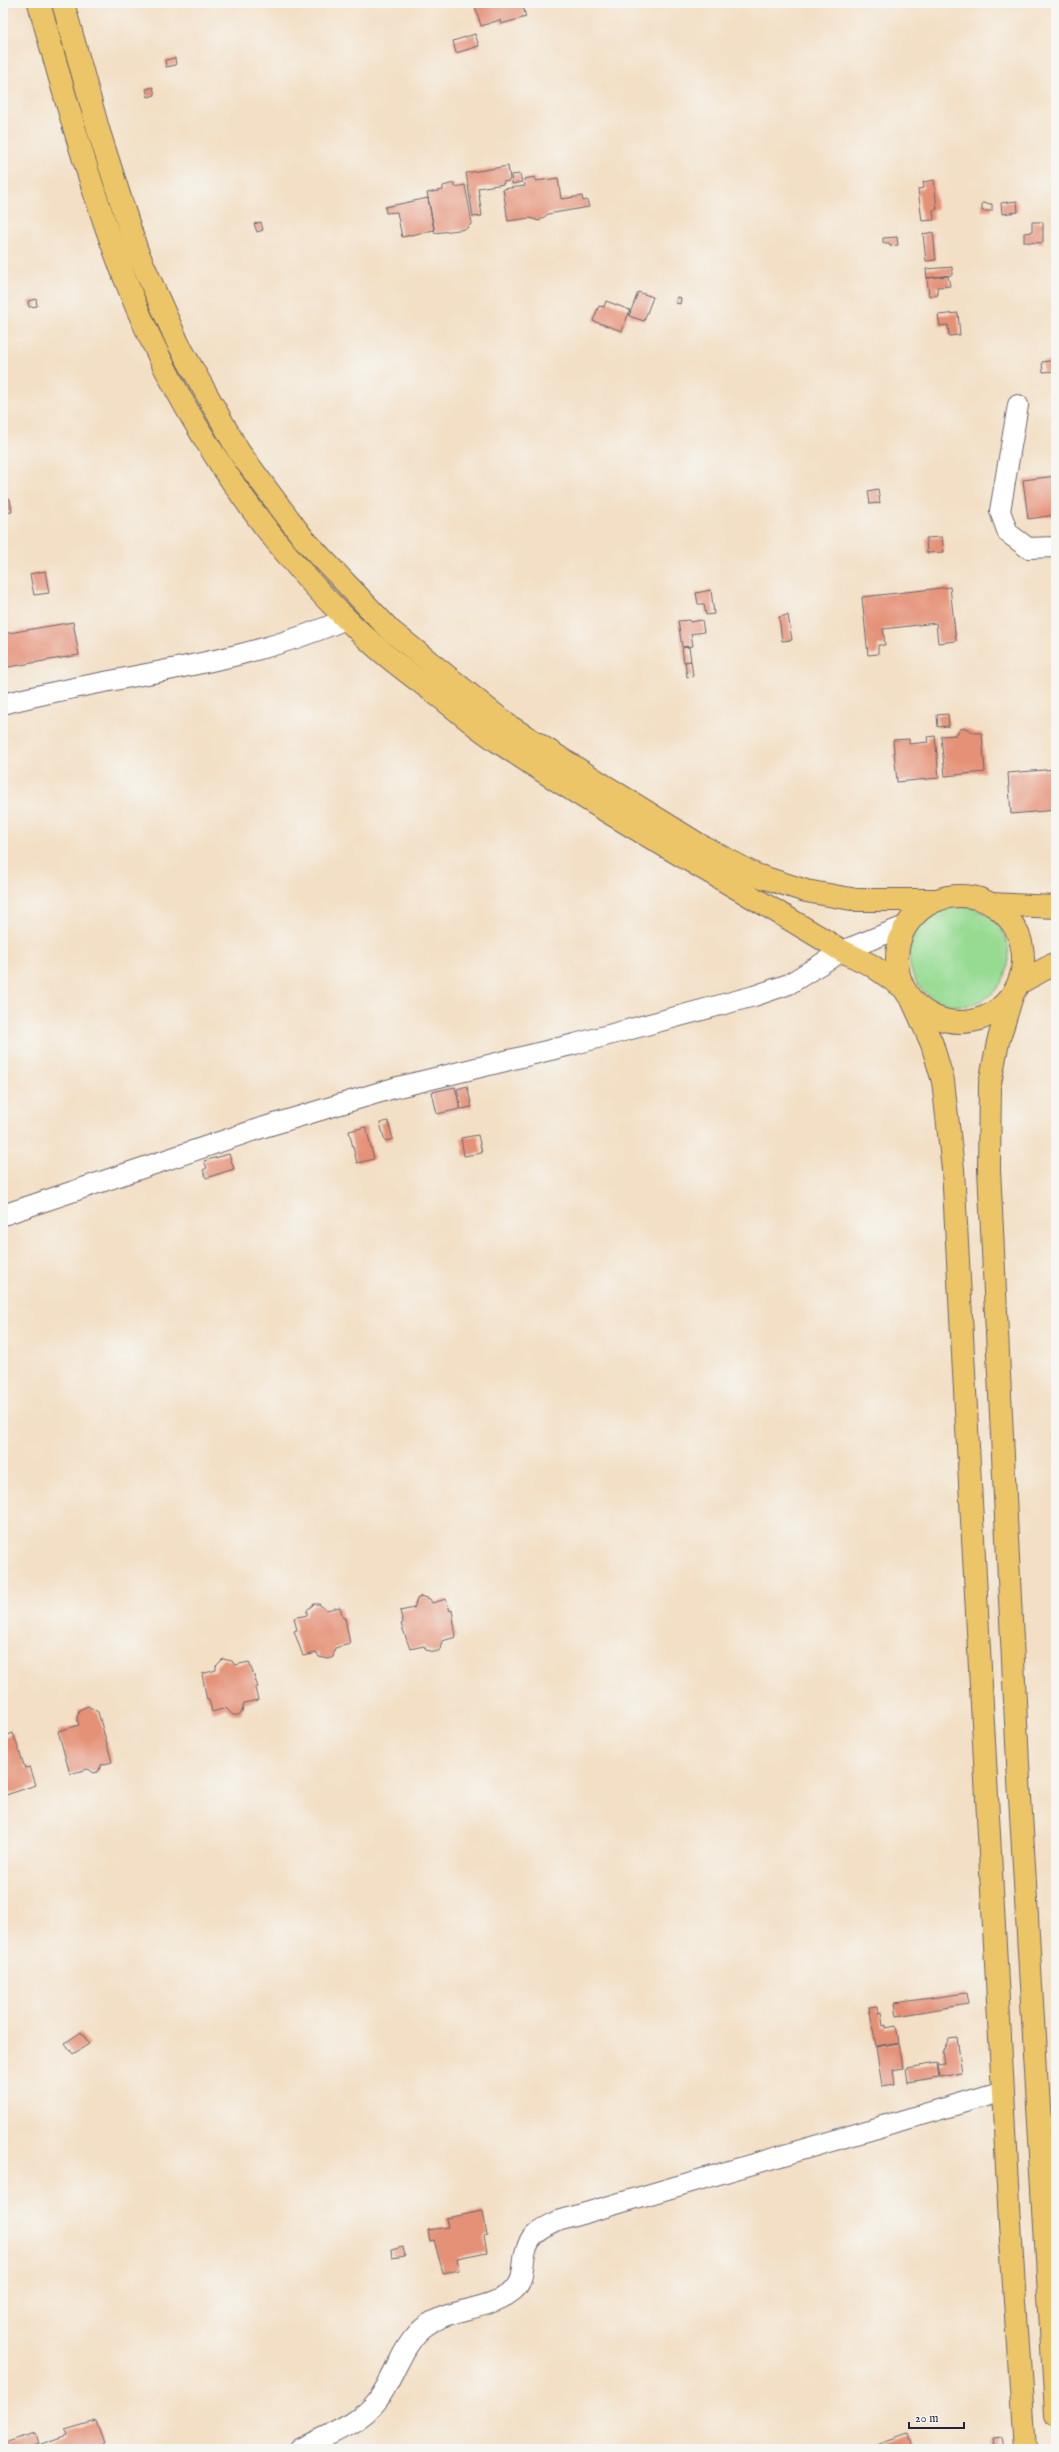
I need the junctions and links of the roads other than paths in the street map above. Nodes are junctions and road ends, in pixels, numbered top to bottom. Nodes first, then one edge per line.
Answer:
1 (39, 3) edge
2 (63, 3) edge
3 (1018, 405) dead end
4 (1056, 547) edge
5 (346, 619) junction
6 (3, 704) edge
7 (937, 900) junction
8 (991, 904) junction
9 (1056, 907) edge
10 (905, 926) junction
11 (842, 951) junction
12 (1056, 963) edge
13 (901, 986) junction
14 (1016, 989) junction
15 (914, 1004) junction
16 (3, 1215) edge
17 (1003, 2091) junction
18 (1056, 2414) edge
19 (300, 2449) edge
20 (1025, 2449) edge

1 - 5 main road
2 - 7 main road
3 - 4 street
5 - 6 street
5 - 11 main road
7 - 8 main road
7 - 10 main road
8 - 9 main road
8 - 14 main road
10 - 11 street
10 - 13 main road
11 - 13 main road
11 - 16 street
12 - 14 main road
13 - 15 main road
14 - 15 main road
14 - 18 main road
15 - 17 main road
17 - 19 street
17 - 20 main road

